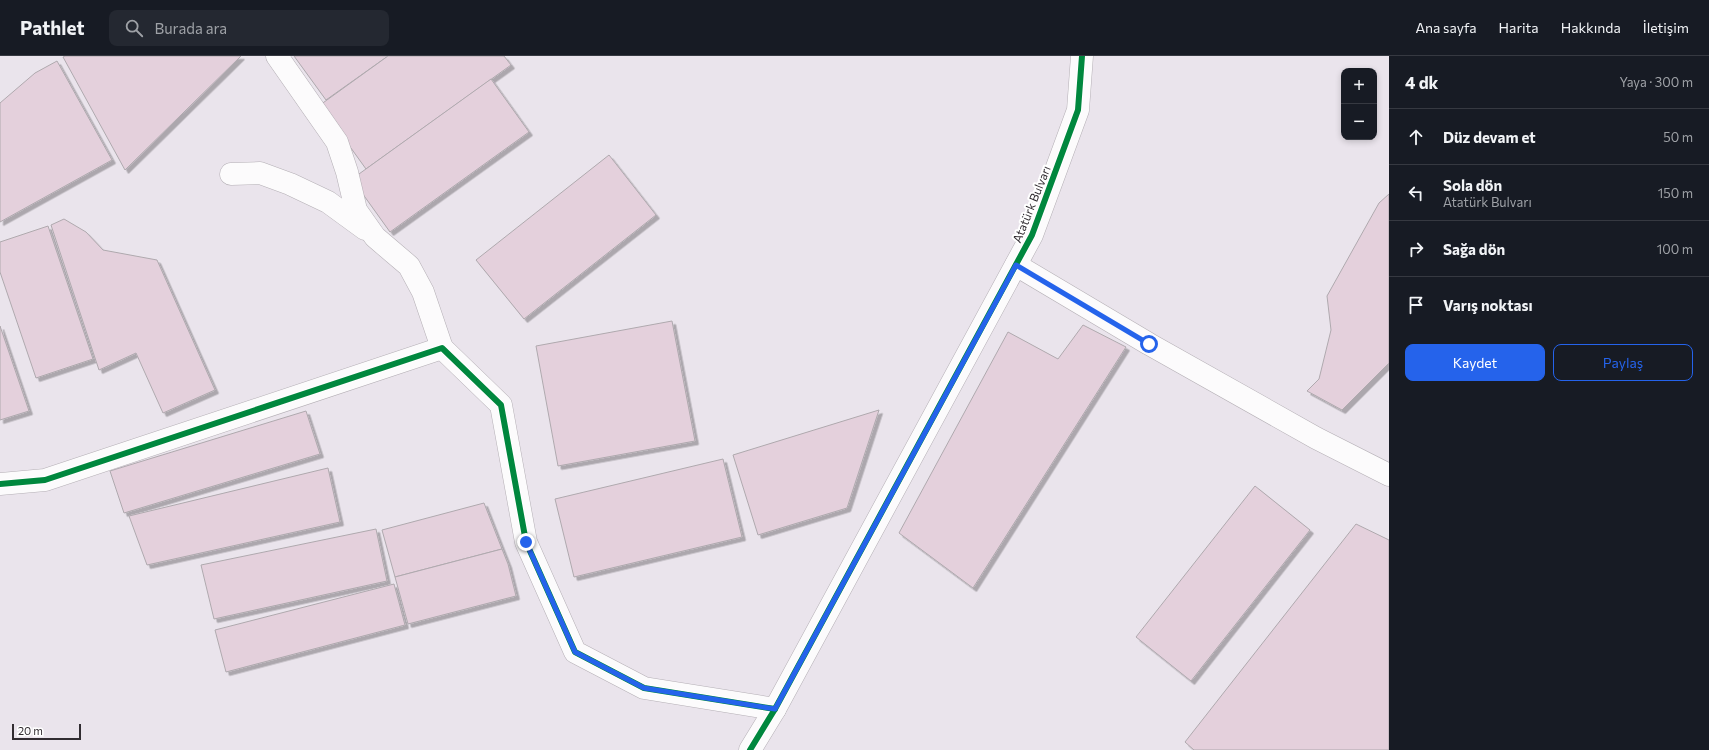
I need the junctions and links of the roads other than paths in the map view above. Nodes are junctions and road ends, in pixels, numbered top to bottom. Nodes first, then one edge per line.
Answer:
1 (277, 56) edge
2 (1082, 56) edge
3 (231, 174) dead end
4 (376, 237) junction
5 (1016, 265) junction
6 (442, 348) junction
7 (1389, 475) edge
8 (0, 484) edge
9 (775, 709) junction
10 (750, 750) edge

1 - 4 street
2 - 5 street, Atatürk Bulvarı
3 - 4 street
4 - 6 street
5 - 7 street
5 - 9 street, Atatürk Bulvarı
6 - 8 street
6 - 9 street
9 - 10 street, Atatürk Bulvarı

